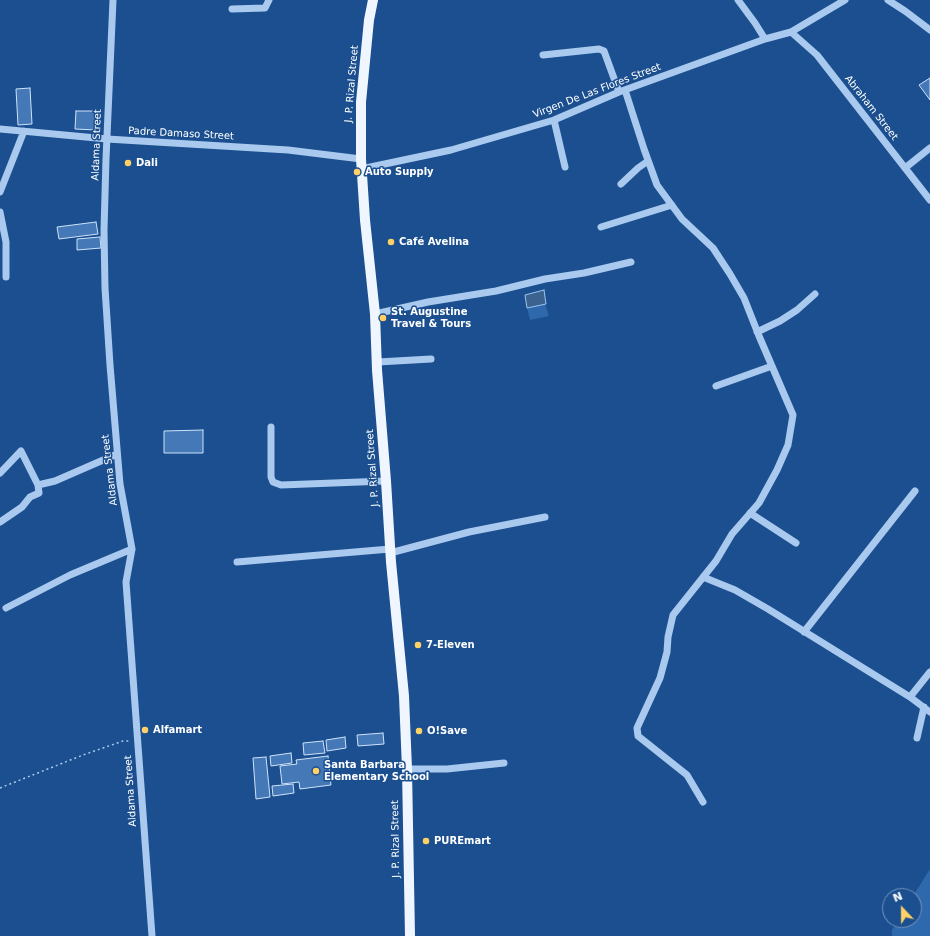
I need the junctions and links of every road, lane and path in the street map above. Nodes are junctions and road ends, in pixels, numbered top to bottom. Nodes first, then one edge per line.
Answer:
1 (113, 0) edge
2 (269, 0) edge
3 (373, 0) edge
4 (738, 0) edge
5 (845, 0) edge
6 (888, 0) edge
7 (232, 9) dead end
8 (930, 30) edge
9 (791, 32) junction
10 (764, 39) junction
11 (543, 55) dead end
12 (622, 91) junction
13 (554, 120) junction
14 (0, 129) edge
15 (24, 131) junction
16 (107, 139) junction
17 (930, 148) edge
18 (648, 161) junction
19 (361, 164) junction
20 (565, 167) dead end
21 (905, 168) junction
22 (621, 184) dead end
23 (0, 192) edge
24 (930, 200) edge
25 (672, 205) junction
26 (0, 212) edge
27 (601, 227) dead end
28 (631, 262) dead end
29 (6, 277) dead end
30 (815, 294) dead end
31 (375, 314) junction
32 (757, 332) junction
33 (431, 359) dead end
34 (378, 362) junction
35 (772, 366) junction
36 (716, 386) dead end
37 (271, 427) dead end
38 (117, 454) junction
39 (0, 473) edge
40 (386, 481) junction
41 (38, 485) junction
42 (915, 491) dead end
43 (750, 513) junction
44 (545, 517) dead end
45 (0, 522) edge
46 (796, 543) dead end
47 (132, 549) junction
48 (390, 551) junction
49 (237, 562) dead end
50 (703, 577) junction
51 (6, 608) dead end
52 (804, 632) junction
53 (930, 672) edge
54 (910, 696) junction
55 (927, 710) edge
56 (917, 738) dead end
57 (137, 741) junction
58 (504, 764) dead end
59 (407, 769) junction
60 (0, 788) edge
61 (703, 802) dead end
62 (152, 936) edge
63 (410, 936) edge

1 - 16 street, Aldama Street
2 - 7 street
3 - 19 main road, J. P. Rizal Street
4 - 10 street
5 - 9 street, Virgen De Las Flores Street
6 - 8 street
9 - 10 street, Virgen De Las Flores Street
9 - 21 street, Abraham Street
10 - 12 street, Virgen De Las Flores Street
11 - 12 street
12 - 13 street, Virgen De Las Flores Street
12 - 18 street
13 - 19 street, Virgen De Las Flores Street
13 - 20 street
14 - 15 street, Padre Damaso Street
15 - 16 street, Padre Damaso Street
15 - 23 street
16 - 19 street, Padre Damaso Street
16 - 38 street, Aldama Street
17 - 21 street
18 - 22 street
18 - 25 street
19 - 31 main road, J. P. Rizal Street
21 - 24 street, Abraham Street
25 - 27 street
25 - 32 street
26 - 29 street
28 - 31 street
30 - 32 street
31 - 34 main road, J. P. Rizal Street
32 - 35 street
33 - 34 street
34 - 40 main road, J. P. Rizal Street
35 - 36 street
35 - 43 street
37 - 40 street
38 - 41 street
38 - 47 street, Aldama Street
39 - 41 street
40 - 48 main road, J. P. Rizal Street
41 - 45 street
42 - 52 street
43 - 46 street
43 - 50 street
44 - 48 street
47 - 51 street
47 - 57 street, Aldama Street
48 - 49 street
48 - 59 main road, J. P. Rizal Street
50 - 52 street
50 - 61 street
52 - 54 street
53 - 54 street
54 - 55 street
55 - 56 street
57 - 60 path
57 - 62 street, Aldama Street
58 - 59 street
59 - 63 main road, J. P. Rizal Street

